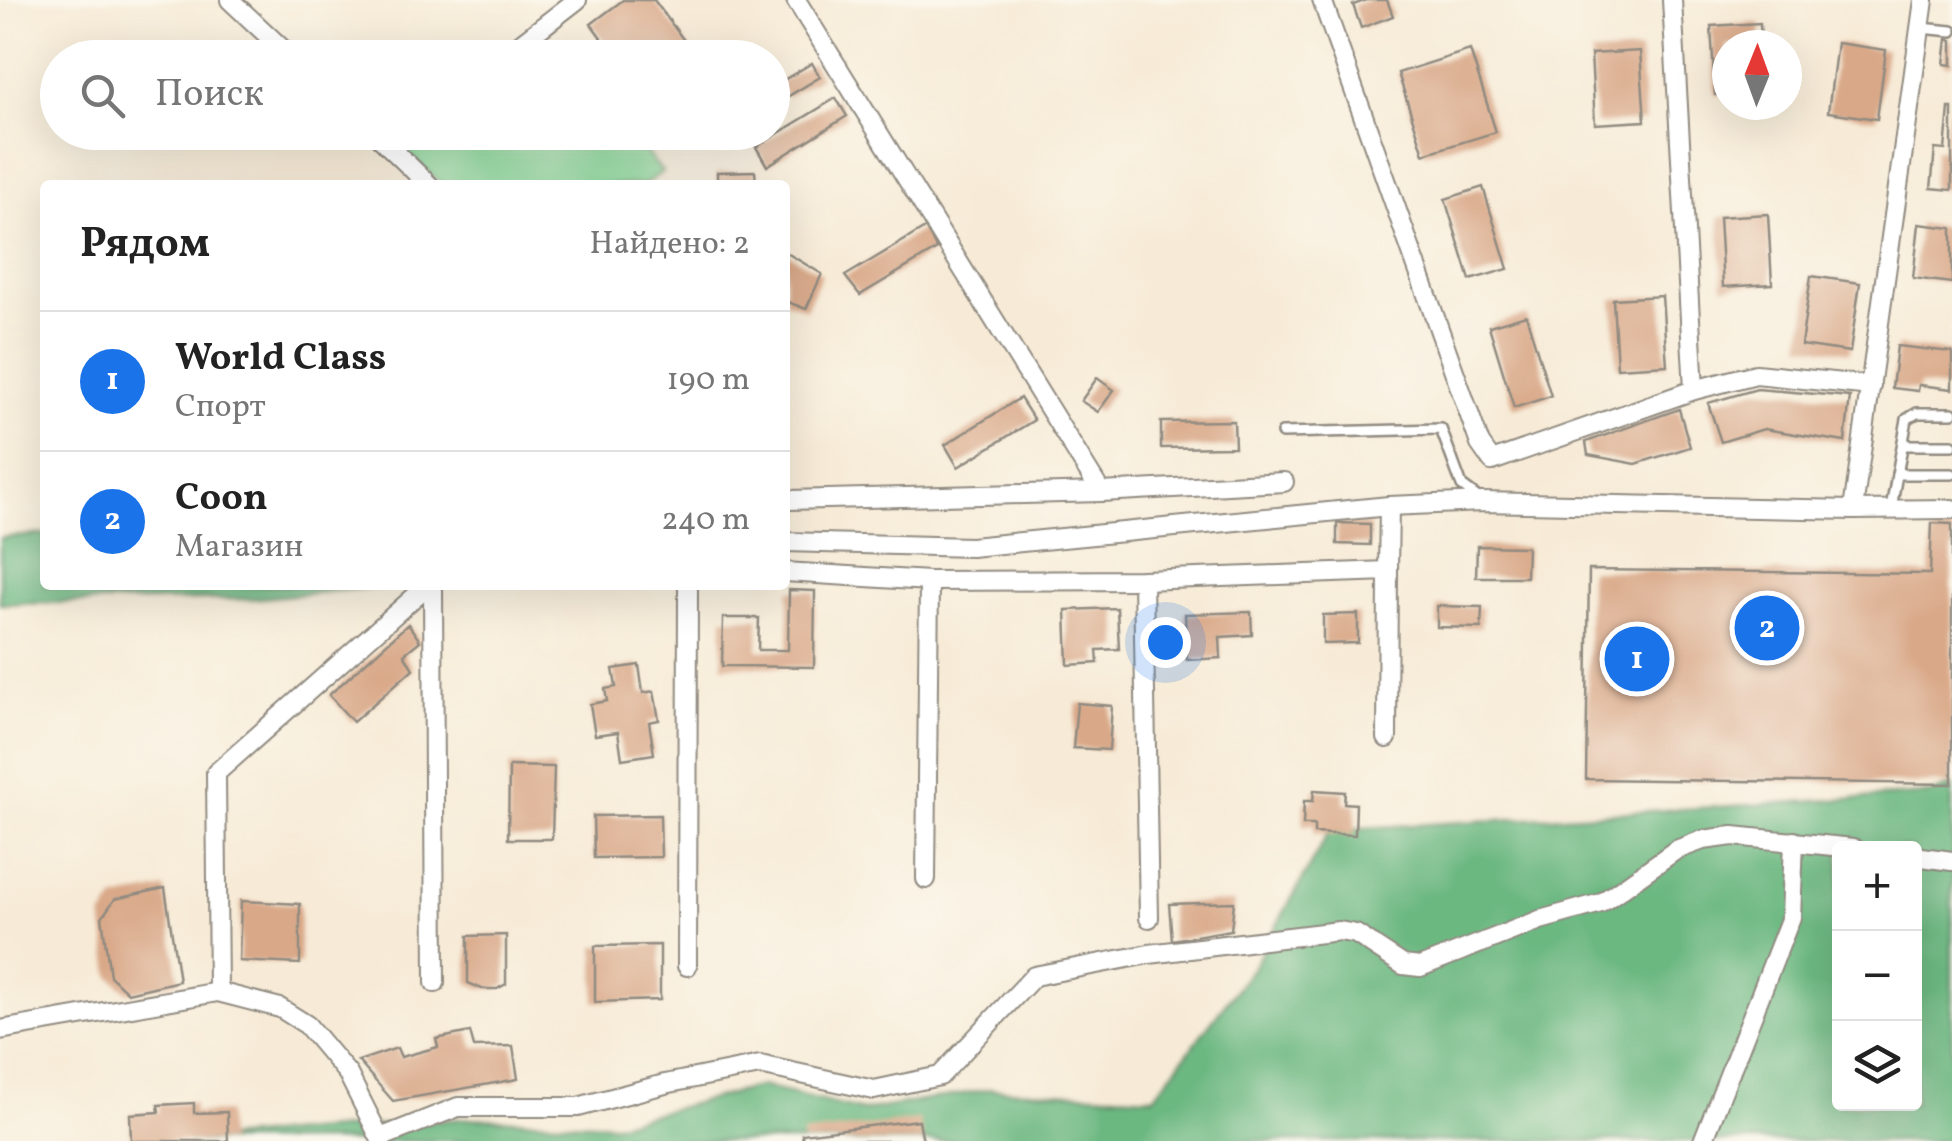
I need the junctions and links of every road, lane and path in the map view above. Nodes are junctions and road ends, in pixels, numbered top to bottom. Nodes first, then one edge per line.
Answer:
1 (230, 0) edge
2 (577, 0) edge
3 (796, 0) edge
4 (1322, 0) edge
5 (1672, 0) edge
6 (1924, 0) edge
7 (1920, 28) junction
8 (1952, 31) edge
9 (273, 40) edge
10 (525, 40) edge
11 (392, 150) edge
12 (424, 180) edge
13 (1872, 386) junction
14 (1694, 390) junction
15 (1952, 413) edge
16 (1282, 432) dead end
17 (1903, 445) junction
18 (1952, 445) edge
19 (1898, 474) junction
20 (1952, 474) edge
21 (1284, 482) dead end
22 (1101, 492) junction
23 (790, 500) edge
24 (1483, 502) junction
25 (1389, 506) junction
26 (1952, 509) edge
27 (1853, 510) junction
28 (1891, 510) junction
29 (790, 542) edge
30 (790, 572) edge
31 (1388, 572) junction
32 (1143, 580) junction
33 (929, 581) junction
34 (424, 590) edge
35 (430, 590) edge
36 (688, 590) edge
37 (1387, 738) dead end
38 (1794, 841) junction
39 (1832, 846) edge
40 (1922, 857) edge
41 (1952, 861) edge
42 (926, 878) dead end
43 (1149, 918) dead end
44 (687, 966) dead end
45 (436, 982) dead end
46 (218, 992) junction
47 (0, 1030) edge
48 (378, 1139) edge
49 (1703, 1141) edge

1 - 9 street
2 - 10 street
3 - 22 street
4 - 14 street
5 - 14 street
6 - 7 street
7 - 8 lane
7 - 13 street
11 - 12 street
13 - 14 street
13 - 27 street
15 - 17 lane
16 - 24 lane
17 - 18 lane
17 - 19 lane
19 - 20 lane
19 - 28 lane
21 - 22 street
22 - 23 street
24 - 25 street
24 - 27 street
25 - 29 street
25 - 31 street
26 - 28 street
27 - 28 street
30 - 33 street
31 - 32 street
31 - 37 street
32 - 33 street
32 - 43 street
33 - 42 street
34 - 46 street
35 - 45 street
36 - 44 street
38 - 39 street
38 - 48 street
38 - 49 street
40 - 41 street
46 - 47 street
46 - 48 street

